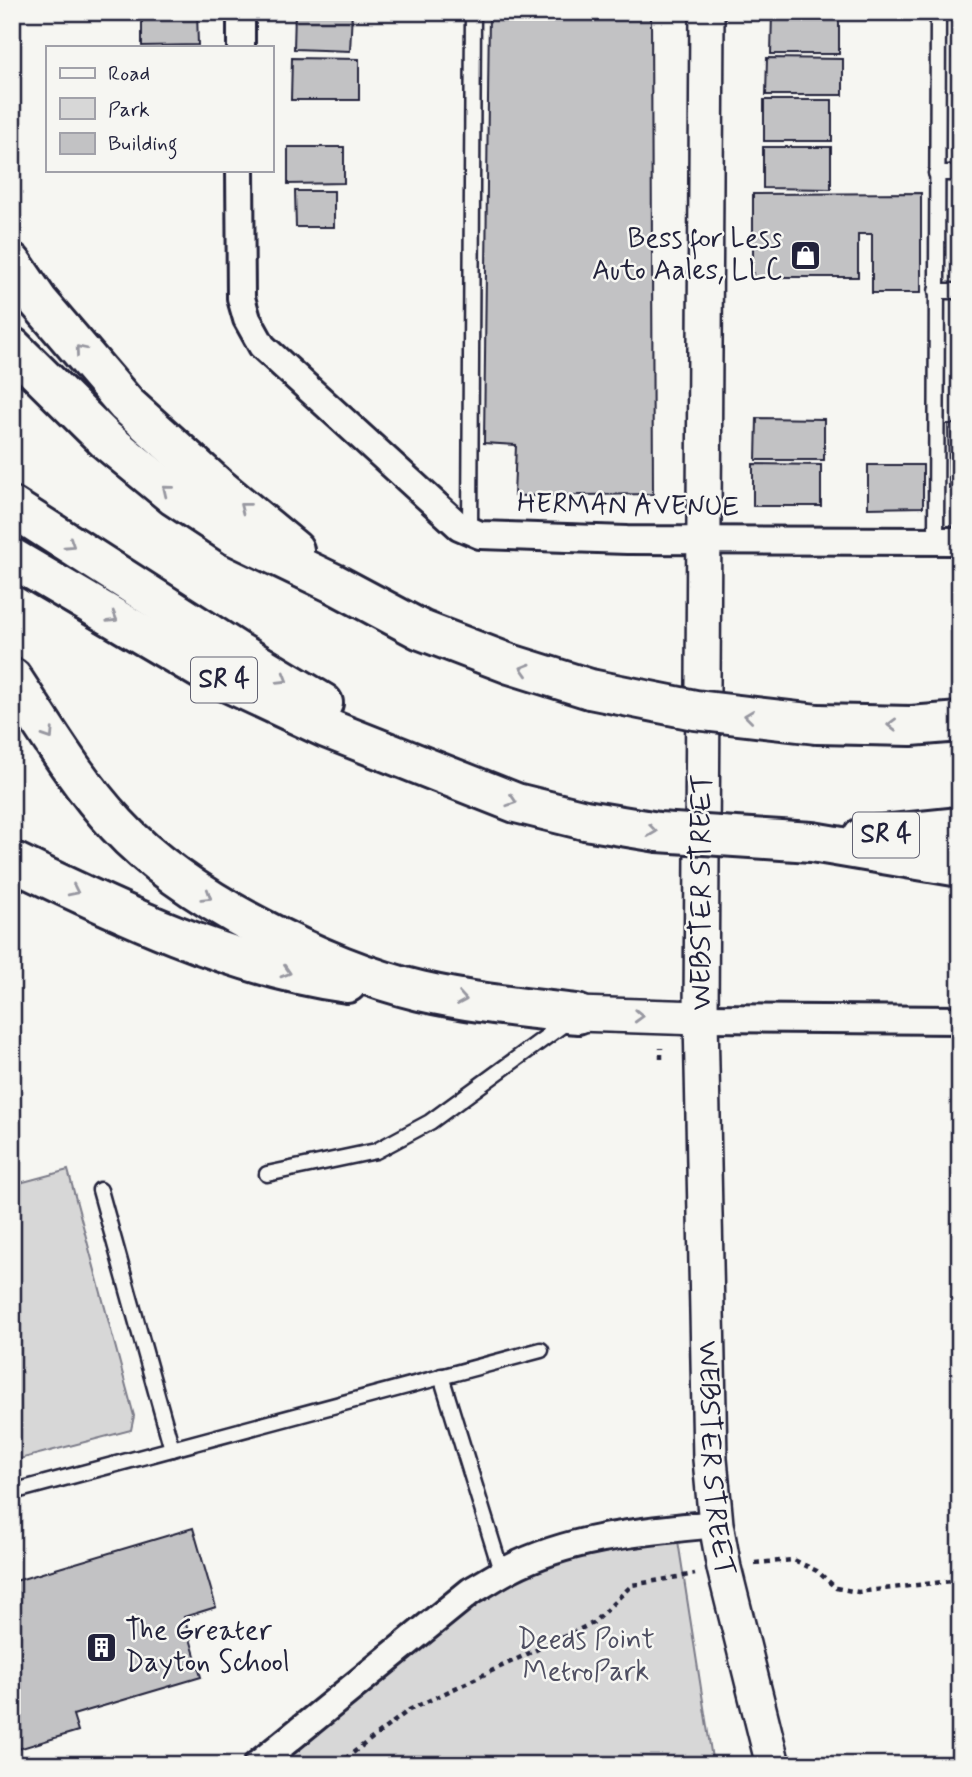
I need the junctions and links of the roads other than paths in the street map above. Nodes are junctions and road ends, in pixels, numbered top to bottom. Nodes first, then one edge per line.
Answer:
1 (241, 12) edge
2 (473, 12) edge
3 (707, 12) edge
4 (938, 12) edge
5 (241, 46) edge
6 (240, 172) edge
7 (936, 173) junction
8 (960, 173) edge
9 (12, 263) edge
10 (936, 291) junction
11 (960, 291) edge
12 (12, 347) edge
13 (12, 507) edge
14 (470, 531) junction
15 (705, 539) junction
16 (948, 541) edge
17 (12, 558) edge
18 (333, 583) junction
19 (12, 678) edge
20 (960, 722) edge
21 (448, 778) junction
22 (960, 827) edge
23 (812, 842) junction
24 (12, 861) edge
25 (960, 867) edge
26 (420, 991) junction
27 (578, 1014) junction
28 (701, 1018) junction
29 (960, 1020) edge
30 (267, 1174) dead end
31 (100, 1190) dead end
32 (541, 1350) dead end
33 (441, 1376) junction
34 (172, 1449) junction
35 (12, 1492) edge
36 (716, 1524) junction
37 (502, 1574) junction
38 (257, 1765) edge
39 (773, 1765) edge

1 - 5 street
2 - 14 lane
3 - 15 street, WEBSTER STREET
4 - 7 lane
6 - 14 street, HERMAN AVENUE
7 - 8 lane
7 - 10 lane
18 -> 9 highway
10 - 11 lane
10 - 16 lane
18 -> 12 highway
13 -> 21 highway
14 - 15 street, HERMAN AVENUE
15 - 16 street, HERMAN AVENUE
15 - 28 street, WEBSTER STREET
17 -> 21 highway, SR 4
20 -> 18 highway, bridge
19 -> 26 highway
21 -> 23 highway, SR 4, bridge
22 - 23 highway, SR 4
23 - 25 highway
24 -> 26 highway
26 -> 27 highway
27 -> 28 street
27 - 30 lane
28 - 29 street
28 - 36 street, WEBSTER STREET
31 - 34 lane
32 - 33 lane
33 - 34 lane
33 - 37 lane
34 - 35 lane
36 - 37 street
36 - 39 street, WEBSTER STREET
37 - 38 street

